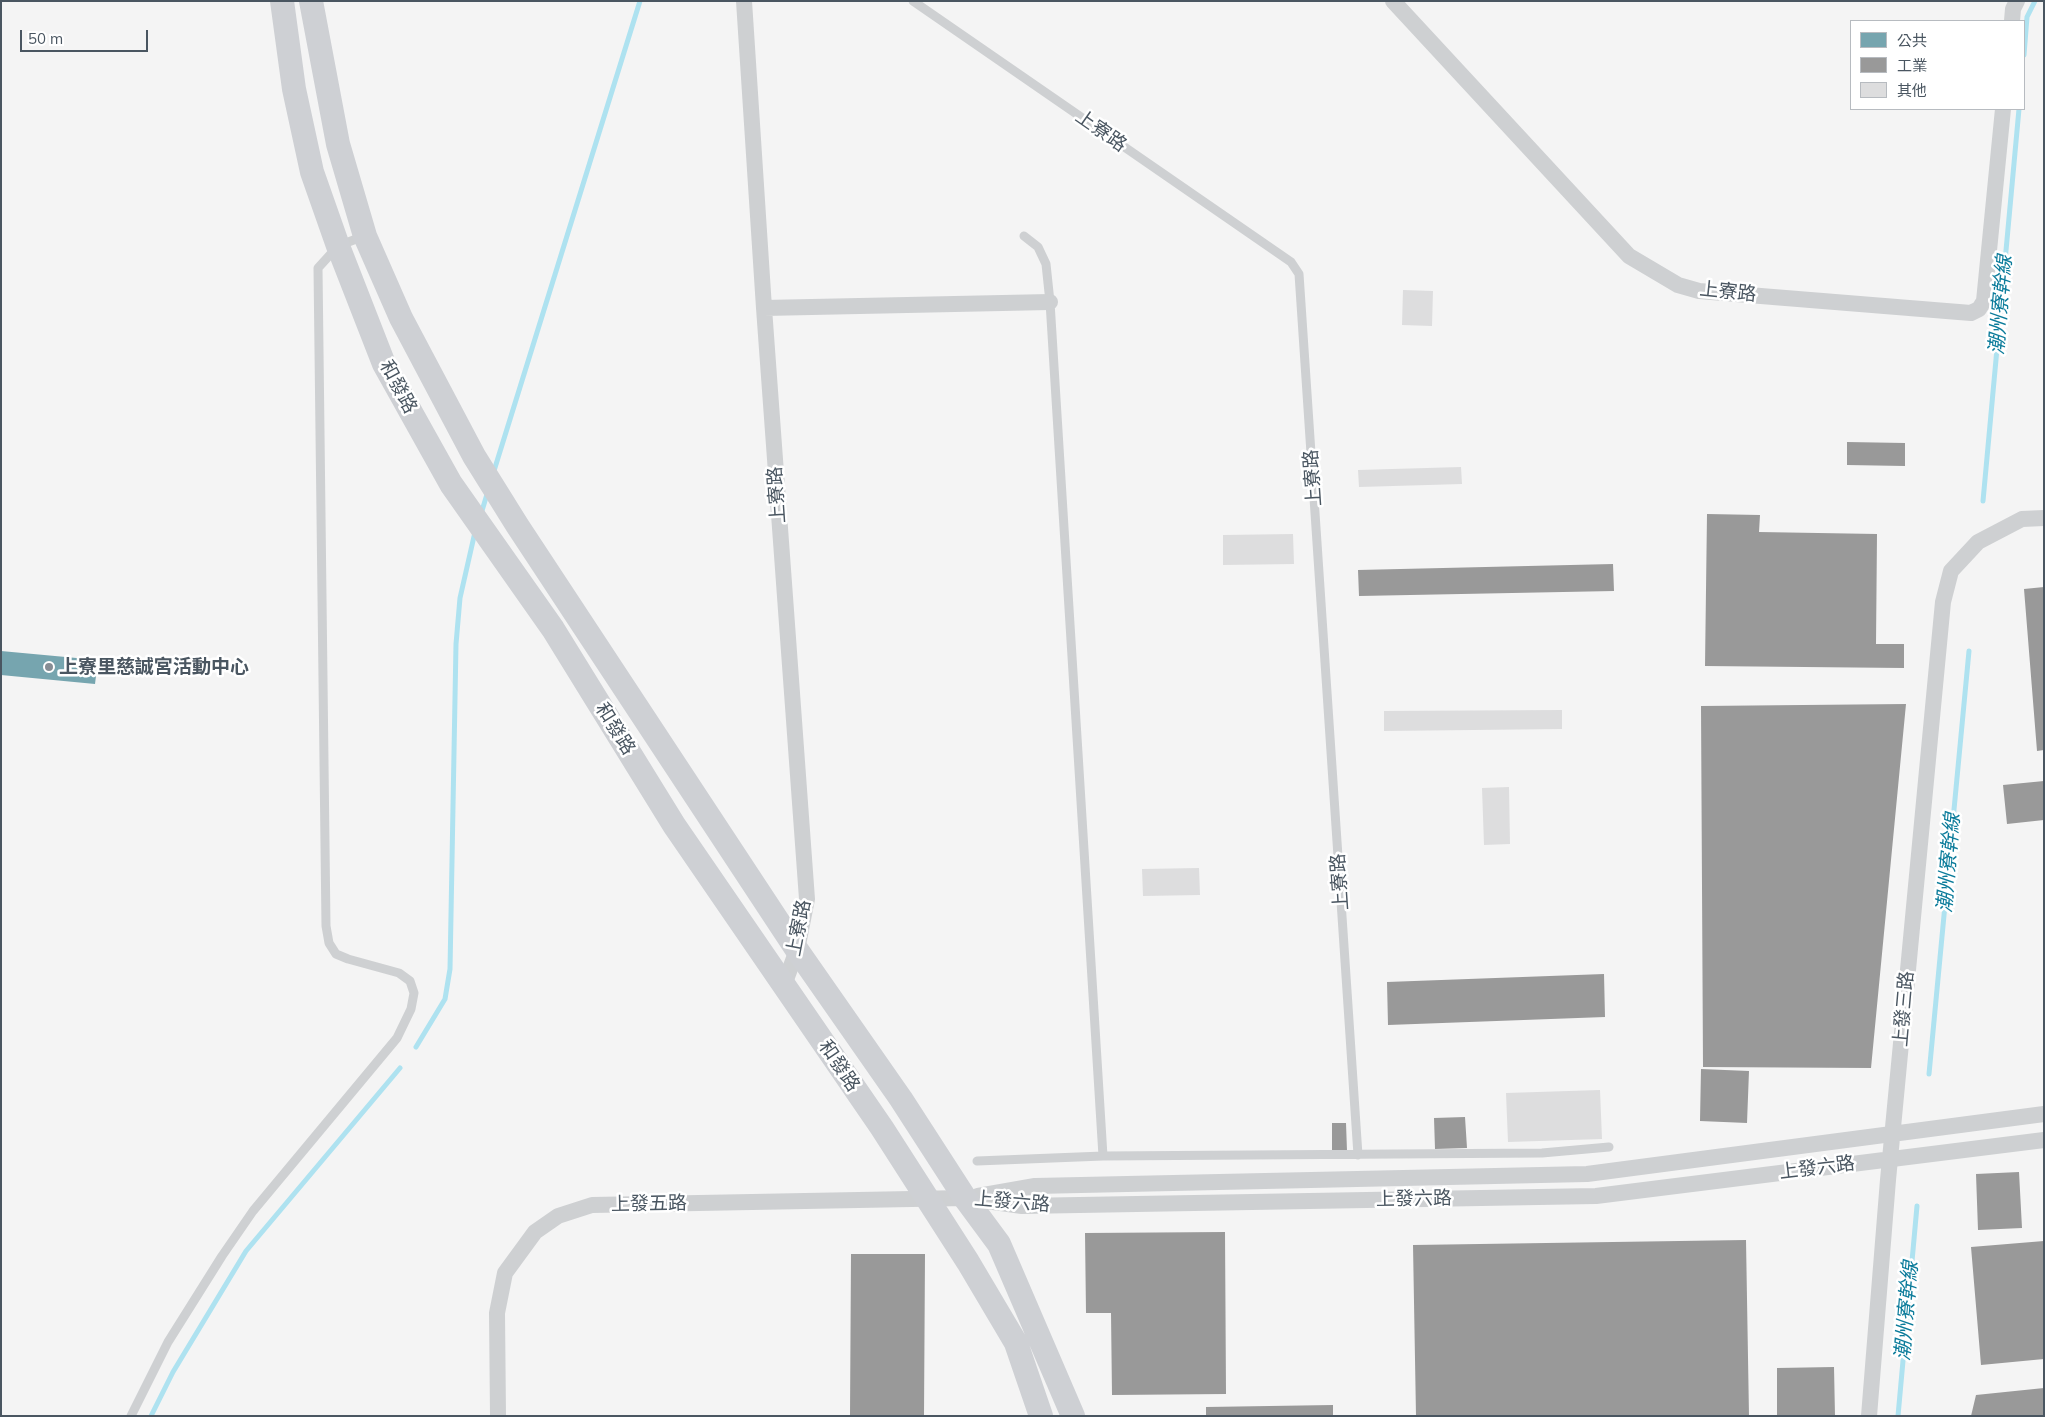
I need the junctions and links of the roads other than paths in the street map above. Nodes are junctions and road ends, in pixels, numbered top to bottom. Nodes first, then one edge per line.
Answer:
1 (282, 1) edge
2 (310, 1) edge
3 (744, 1) edge
4 (913, 1) edge
5 (1393, 1) edge
6 (2017, 1) edge
7 (2012, 20) edge
8 (2003, 110) edge
9 (365, 236) junction
10 (1024, 236) dead end
11 (338, 246) junction
12 (1050, 302) junction
13 (764, 308) junction
14 (2044, 518) edge
15 (797, 950) junction
16 (784, 985) junction
17 (2044, 1114) edge
18 (1893, 1133) junction
19 (2044, 1140) edge
20 (1609, 1147) dead end
21 (1358, 1155) junction
22 (1103, 1156) junction
23 (1890, 1159) junction
24 (977, 1161) dead end
25 (965, 1198) junction
26 (928, 1199) junction
27 (131, 1416) edge
28 (498, 1416) edge
29 (1041, 1416) edge
30 (1073, 1416) edge
31 (1869, 1416) edge

1 - 11 street, 和發路
2 - 9 street, 和發路
3 - 13 street, 上寮路
4 - 21 lane, 上寮路
5 - 8 street, 上寮路
6 - 7 street
9 - 11 lane
9 - 15 street, 和發路
10 - 12 lane
11 - 16 street, 和發路
11 - 27 lane
12 - 13 street
12 - 22 lane
13 - 15 street, 上寮路
14 - 18 street, 上發三路
15 - 16 street, 上寮路
15 - 25 street, 和發路
16 - 26 street, 和發路
17 - 18 street, 上發六路
18 - 23 street, 上發三路
18 - 25 street, 上發六路
19 - 23 street, 上發六路
20 - 21 lane
21 - 22 lane
22 - 24 lane
23 - 25 street, 上發六路
23 - 31 street, 上發三路
25 - 26 street, 上發五路
25 - 30 street, 和發路
26 - 28 street, 上發五路
26 - 29 street, 和發路

